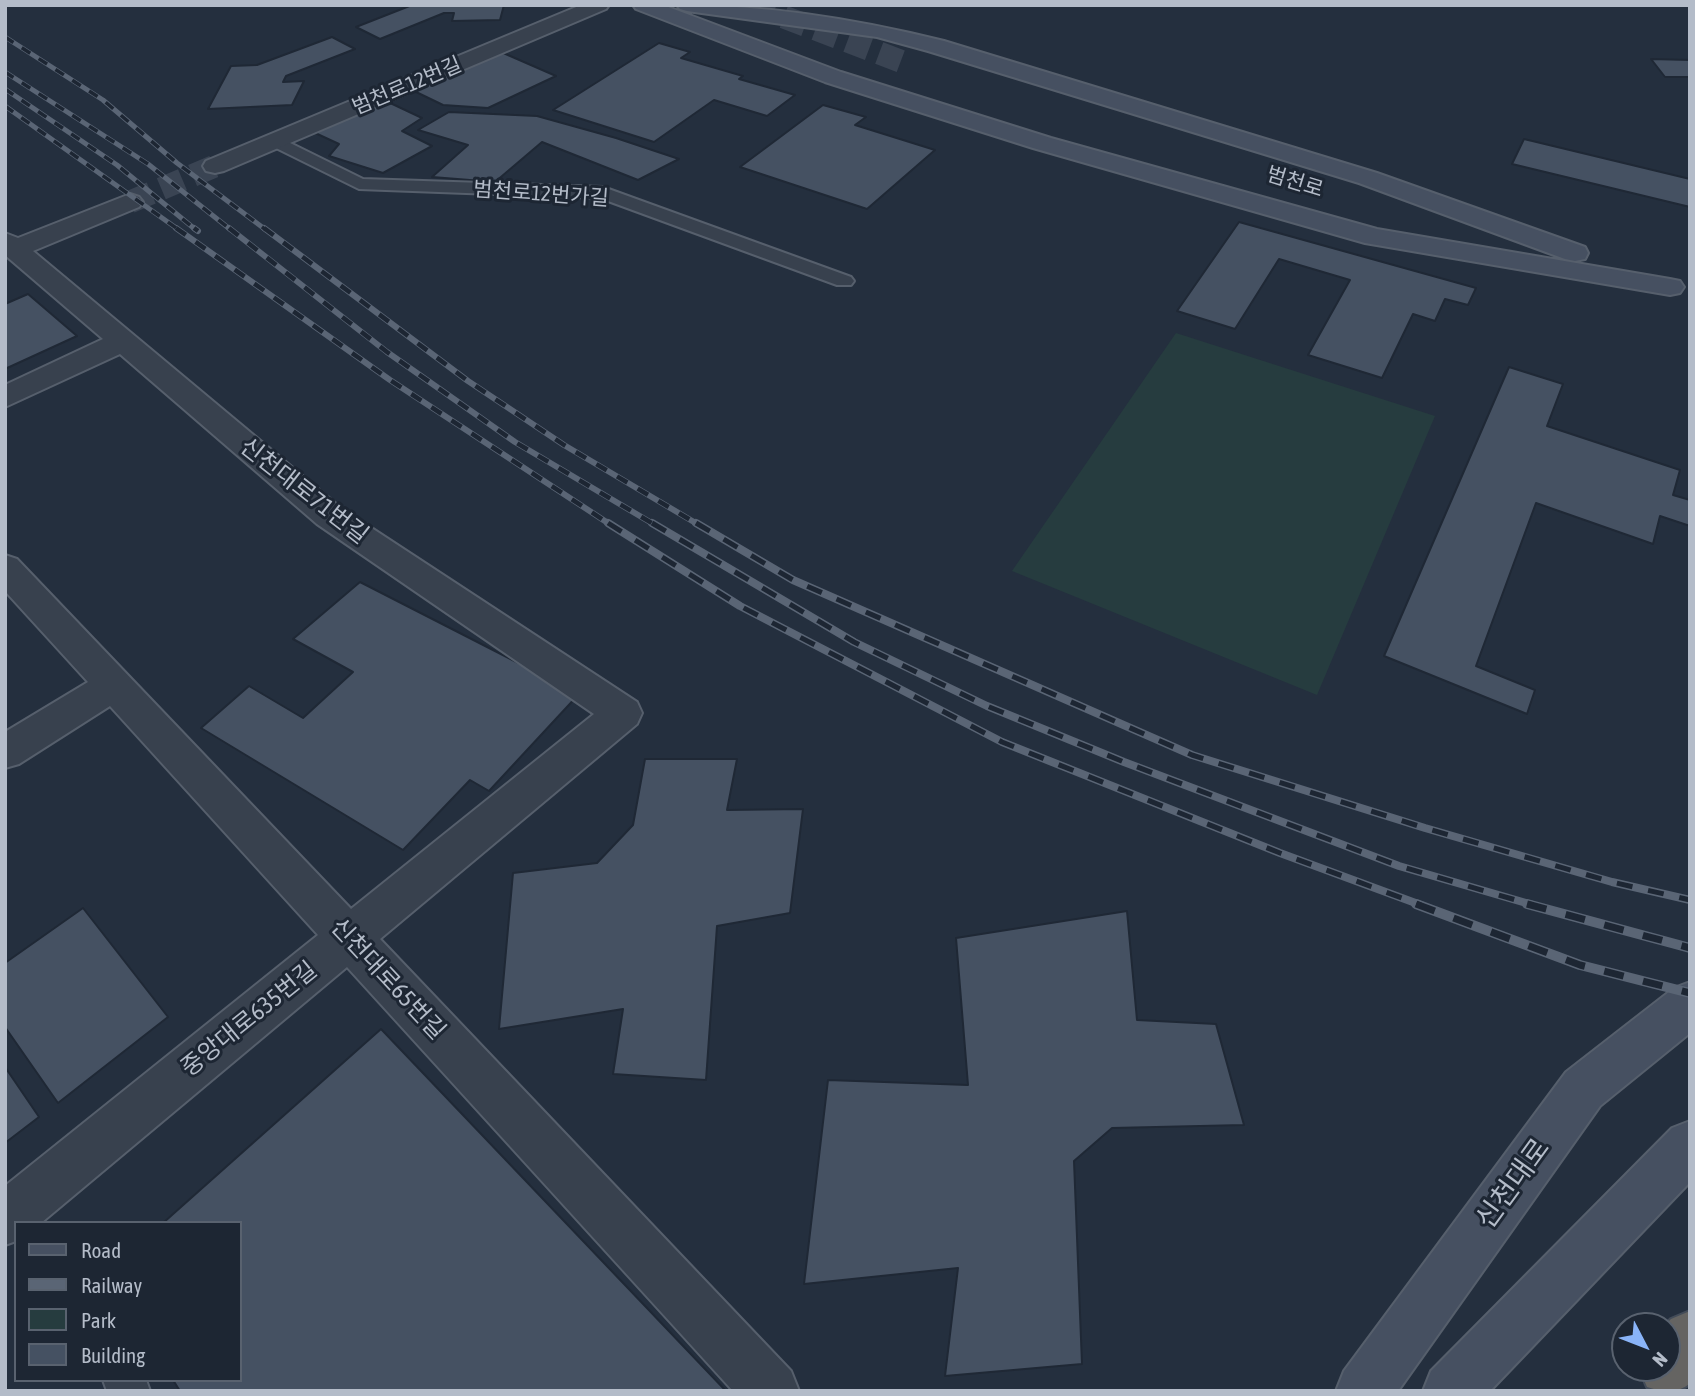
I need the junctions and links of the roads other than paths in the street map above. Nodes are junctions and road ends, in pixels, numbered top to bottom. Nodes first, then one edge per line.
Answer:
1 (599, 5) edge
2 (643, 5) edge
3 (687, 5) edge
4 (835, 24) junction
5 (833, 77) junction
6 (276, 141) junction
7 (215, 166) tunnel mouth
8 (130, 202) tunnel mouth
9 (1361, 202) dead end
10 (10, 245) edge
11 (844, 281) dead end
12 (1680, 290) edge
13 (123, 341) junction
14 (5, 397) edge
15 (5, 568) edge
16 (114, 685) junction
17 (623, 713) joint
18 (5, 752) edge
19 (349, 937) junction
20 (1690, 1004) edge
21 (1690, 1146) edge
22 (14, 1217) edge
23 (771, 1391) edge
24 (1364, 1391) edge
25 (1451, 1391) edge

1 - 6 street, 범천로12번길
2 - 5 main road
3 - 4 main road
4 - 5 main road
4 - 12 main road
5 - 12 main road
6 - 7 street, 범천로12번길
6 - 11 lane, 범천로12번가길
8 - 10 street
9 - 12 main road
10 - 13 street, 신천대로71번길
13 - 14 street
13 - 17 street, 신천대로71번길
15 - 16 street, 신천대로65번길
16 - 18 street
16 - 19 street, 신천대로65번길
17 - 19 street, 중앙대로635번길
19 - 22 street, 중앙대로635번길
19 - 23 street, 신천대로65번길
20 - 24 main road, 신천대로
21 - 25 main road

